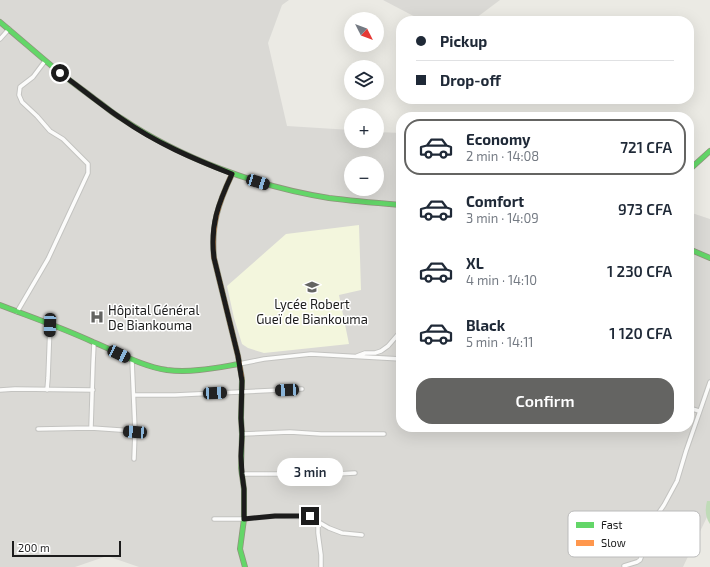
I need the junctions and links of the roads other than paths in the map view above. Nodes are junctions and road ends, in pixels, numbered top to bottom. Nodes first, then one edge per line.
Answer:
1 (0, 22) edge
2 (9, 29) junction
3 (0, 39) edge
4 (45, 61) junction
5 (710, 152) edge
6 (694, 166) edge
7 (232, 174) junction
8 (396, 205) edge
9 (694, 251) edge
10 (710, 258) edge
11 (0, 305) edge
12 (17, 312) junction
13 (50, 325) junction
14 (396, 337) edge
15 (94, 342) junction
16 (356, 356) junction
17 (396, 359) edge
18 (132, 360) junction
19 (239, 364) junction
20 (710, 382) edge
21 (302, 389) dead end
22 (0, 390) edge
23 (47, 390) junction
24 (93, 390) junction
25 (242, 391) junction
26 (134, 394) junction
27 (694, 410) edge
28 (699, 411) junction
29 (694, 426) edge
30 (92, 428) junction
31 (38, 429) dead end
32 (135, 432) junction
33 (692, 432) edge
34 (242, 434) junction
35 (384, 434) dead end
36 (134, 459) dead end
37 (355, 473) dead end
38 (242, 474) junction
39 (660, 511) edge
40 (214, 519) dead end
41 (244, 519) junction
42 (318, 521) junction
43 (362, 535) dead end
44 (641, 557) edge
45 (624, 566) edge
46 (245, 567) edge
47 (321, 567) edge

1 - 2 street
2 - 3 street
2 - 4 street
4 - 7 street
4 - 12 street
5 - 6 street
7 - 8 street
7 - 19 street
9 - 10 street
11 - 12 street
12 - 13 street
13 - 15 street
13 - 23 street
14 - 16 street
15 - 18 street
15 - 24 street
16 - 17 street
16 - 19 street
18 - 19 street
18 - 26 street
19 - 25 street
20 - 28 street
21 - 25 street
22 - 23 street
23 - 24 street
24 - 30 street
25 - 26 street
25 - 34 street
26 - 32 street
27 - 28 street
28 - 29 street
30 - 31 street
30 - 32 street
32 - 36 street
33 - 39 street
34 - 35 street
34 - 38 street
37 - 38 street
38 - 41 street
40 - 41 street
41 - 42 street
41 - 46 street
42 - 43 street
42 - 47 street
44 - 45 street

